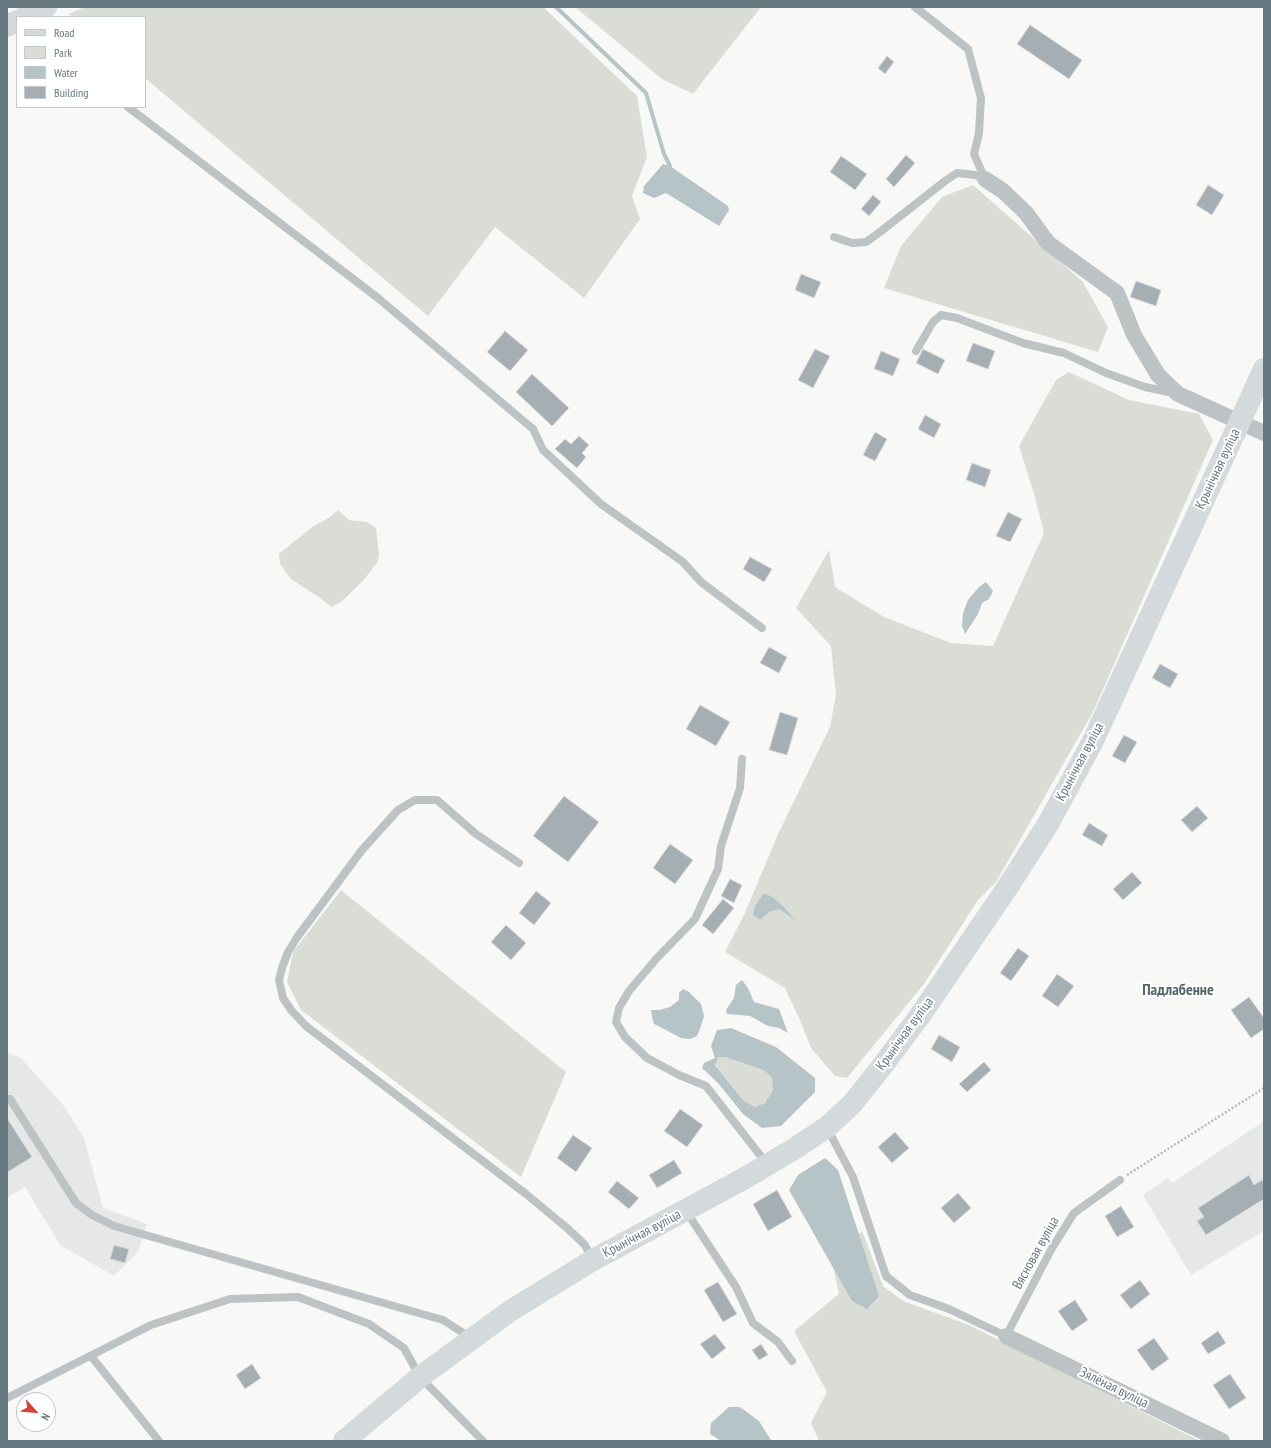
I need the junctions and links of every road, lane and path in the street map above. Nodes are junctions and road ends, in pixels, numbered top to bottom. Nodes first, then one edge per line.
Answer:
1 (46, 7) edge
2 (915, 7) edge
3 (27, 16) edge
4 (16, 22) edge
5 (7, 26) edge
6 (129, 108) edge
7 (986, 179) junction
8 (834, 237) dead end
9 (916, 351) dead end
10 (1264, 369) edge
11 (1178, 394) junction
12 (1239, 422) junction
13 (1264, 434) edge
14 (762, 628) dead end
15 (742, 759) dead end
16 (519, 863) dead end
17 (1264, 1088) edge
18 (10, 1099) dead end
19 (827, 1127) junction
20 (768, 1165) junction
21 (1120, 1180) joint
22 (686, 1210) junction
23 (593, 1260) junction
24 (1006, 1336) junction
25 (472, 1339) junction
26 (91, 1356) junction
27 (792, 1361) dead end
28 (420, 1377) junction
29 (7, 1398) edge
30 (159, 1441) edge
31 (344, 1441) edge
32 (483, 1441) edge
33 (1222, 1441) edge

1 - 3 street
2 - 7 lane
4 - 5 street
6 - 14 lane
7 - 8 lane
7 - 11 street, Крынічная вуліца
9 - 11 lane
10 - 12 street, Крынічная вуліца
11 - 12 street, Крынічная вуліца
12 - 13 street
12 - 19 street, Крынічная вуліца
15 - 20 lane
16 - 23 lane
17 - 21 path
18 - 25 lane
19 - 20 street, Крынічная вуліца
19 - 24 lane
20 - 22 street, Крынічная вуліца
21 - 24 lane, Вясновая вуліца
22 - 23 street, Крынічная вуліца
22 - 27 lane
23 - 25 street, Крынічная вуліца
24 - 33 street, Зялёная вуліца
25 - 28 street, Крынічная вуліца
26 - 28 lane
26 - 29 lane
26 - 30 lane
28 - 31 street, Крынічная вуліца
28 - 32 lane

